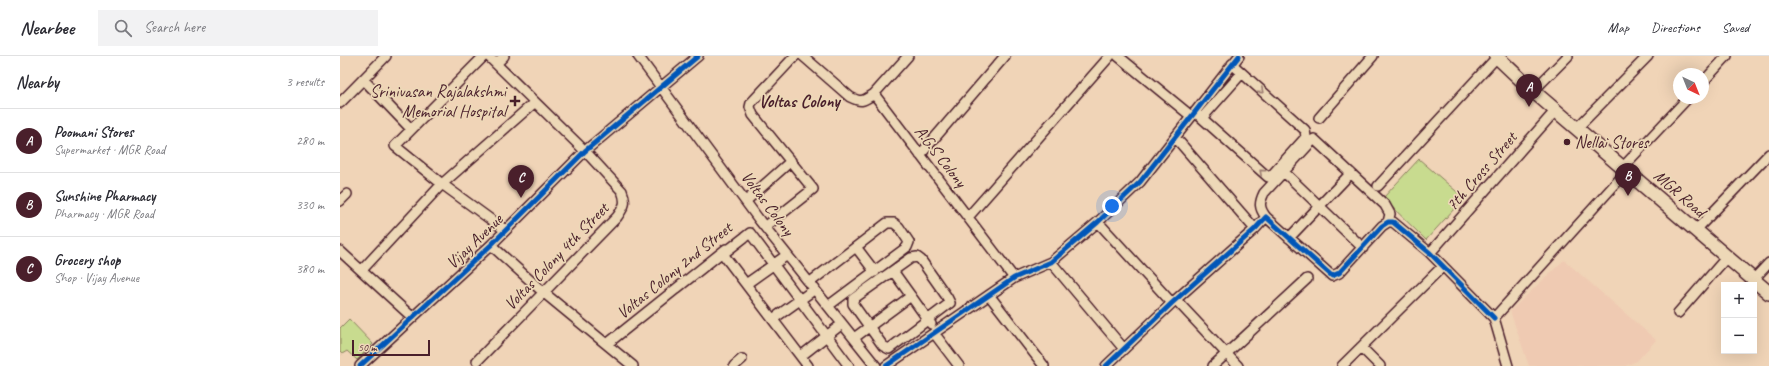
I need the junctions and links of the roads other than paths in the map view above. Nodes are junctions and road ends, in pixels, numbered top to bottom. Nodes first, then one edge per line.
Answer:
1 (386, 56) edge
2 (484, 56) edge
3 (488, 56) edge
4 (504, 56) edge
5 (638, 56) edge
6 (698, 56) edge
7 (795, 56) edge
8 (802, 56) edge
9 (908, 56) edge
10 (1005, 56) edge
11 (1110, 56) edge
12 (1118, 56) edge
13 (1239, 56) edge
14 (1373, 56) edge
15 (1568, 56) edge
16 (1648, 56) edge
17 (1727, 56) edge
18 (1496, 57) edge
19 (496, 64) junction
20 (1232, 64) junction
21 (1242, 73) junction
22 (1709, 76) edge
23 (363, 79) junction
24 (660, 88) junction
25 (1533, 91) junction
26 (874, 94) junction
27 (535, 102) junction
28 (340, 103) edge
29 (1683, 104) edge
30 (1556, 110) junction
31 (1193, 114) junction
32 (1202, 118) junction
33 (1319, 118) dead end
34 (1577, 128) junction
35 (411, 129) junction
36 (1175, 136) junction
37 (585, 151) junction
38 (1769, 154) edge
39 (920, 155) junction
40 (791, 161) junction
41 (1625, 169) junction
42 (1284, 172) junction
43 (1351, 174) junction
44 (442, 184) junction
45 (1378, 186) dead end
46 (746, 201) junction
47 (1320, 206) junction
48 (969, 216) junction
49 (1266, 217) junction
50 (1098, 222) junction
51 (1388, 222) junction
52 (762, 224) junction
53 (1255, 229) junction
54 (505, 230) junction
55 (1695, 231) junction
56 (1289, 238) junction
57 (490, 245) junction
58 (856, 247) junction
59 (1363, 248) junction
60 (340, 251) edge
61 (1430, 253) junction
62 (787, 255) junction
63 (1726, 258) junction
64 (1051, 262) junction
65 (1769, 263) edge
66 (773, 265) junction
67 (1443, 266) junction
68 (362, 270) junction
69 (893, 271) junction
70 (875, 272) junction
71 (1014, 278) junction
72 (1307, 279) dead end
73 (1753, 280) junction
74 (746, 284) junction
75 (812, 286) junction
76 (543, 292) junction
77 (1769, 293) edge
78 (989, 295) junction
79 (911, 296) junction
80 (799, 300) junction
81 (1174, 302) junction
82 (828, 306) junction
83 (1678, 313) dead end
84 (412, 317) junction
85 (1494, 318) junction
86 (773, 319) junction
87 (928, 320) junction
88 (842, 324) junction
89 (869, 327) junction
90 (935, 332) junction
91 (826, 336) junction
92 (854, 338) junction
93 (607, 344) junction
94 (1361, 347) junction
95 (1124, 349) junction
96 (1227, 354) junction
97 (801, 356) junction
98 (742, 359) dead end
99 (476, 361) dead end
100 (360, 366) edge
101 (633, 366) edge
102 (734, 366) edge
103 (808, 366) edge
104 (849, 366) edge
105 (876, 366) edge
106 (886, 366) edge
107 (959, 366) edge
108 (1044, 366) edge
109 (1106, 366) edge
110 (1213, 366) edge
111 (1238, 366) edge
112 (1342, 366) edge
113 (1380, 366) edge
114 (1508, 366) edge

1 - 23 street
2 - 35 street
3 - 19 street
4 - 19 street
5 - 24 street, Voltas Colony
6 - 24 street, Vijay Avenue
7 - 40 street
8 - 26 street
9 - 26 street
10 - 39 street
11 - 48 street
12 - 31 street
13 - 20 street
14 - 33 street
15 - 25 street
16 - 34 street
17 - 22 street
18 - 25 street, MGR Road
18 - 45 street
19 - 27 street
20 - 21 street
20 - 31 street
21 - 32 street
21 -> 32 street
23 - 28 street
23 - 35 street
24 - 37 street, Vijay Avenue
24 - 46 street, Voltas Colony
25 - 30 street, MGR Road
26 - 39 street, A.G.S Colony
27 - 37 street
27 - 44 street
29 - 41 street
30 - 34 street, MGR Road
30 - 61 street, 7th Cross Street
31 - 32 street
31 - 36 street
34 - 41 street, MGR Road
35 - 44 street
36 - 50 street
36 - 53 street
37 - 54 street, Vijay Avenue
37 - 76 street, Voltas Colony 4th Street
38 - 55 street
39 - 48 street, A.G.S Colony
40 - 46 street
40 - 52 street, Voltas Colony 2nd Street
41 - 55 street, MGR Road
41 - 85 street
42 - 43 street
42 - 47 street
42 - 49 street
43 - 47 street
43 - 51 street
44 - 54 street
44 - 68 street
46 - 52 street, Voltas Colony
47 - 56 street
47 - 59 street
48 - 71 street, A.G.S Colony
49 - 53 street
49 - 56 street
50 - 64 street
50 - 81 street
51 - 59 street
51 - 61 street
52 - 62 street, Voltas Colony
52 - 93 street, Voltas Colony 2nd Street
53 - 81 street
54 - 57 street, Vijay Avenue
55 - 63 street, MGR Road
56 - 59 street
57 - 76 street
57 - 84 street, Vijay Avenue
58 - 70 street
58 - 70 street
58 - 75 street
60 - 68 street
61 - 67 street
62 - 66 street
62 - 75 street, Voltas Colony
63 - 73 street, MGR Road
63 - 83 street
64 - 71 street
64 - 95 street
65 - 73 street
66 - 74 street
66 - 74 street
66 - 80 street
67 - 85 street
67 - 94 street
68 - 84 street
69 - 79 street
69 - 87 street
69 - 89 street
70 - 82 street
71 - 78 street
72 - 96 street
73 - 77 street, MGR Road
74 - 86 street
75 - 80 street
75 - 82 street, Voltas Colony
76 - 93 street
76 - 99 street, Voltas Colony 4th Street
78 - 90 street
78 - 108 street
79 - 87 street
79 - 89 street
80 - 86 street
80 - 91 street
81 - 95 street
81 - 96 street
82 - 88 street, Voltas Colony
84 - 100 street, Vijay Avenue
85 - 114 street
86 - 97 street
87 - 89 street
87 - 90 street
88 - 91 street
88 - 92 street, Voltas Colony
89 - 92 street
90 - 106 street
90 - 107 street
91 - 97 street
91 - 104 street
92 - 105 street, Voltas Colony
93 - 101 street
94 - 112 street
94 - 113 street
95 - 109 street
96 - 110 street
96 - 111 street
97 - 103 street
98 - 102 street

